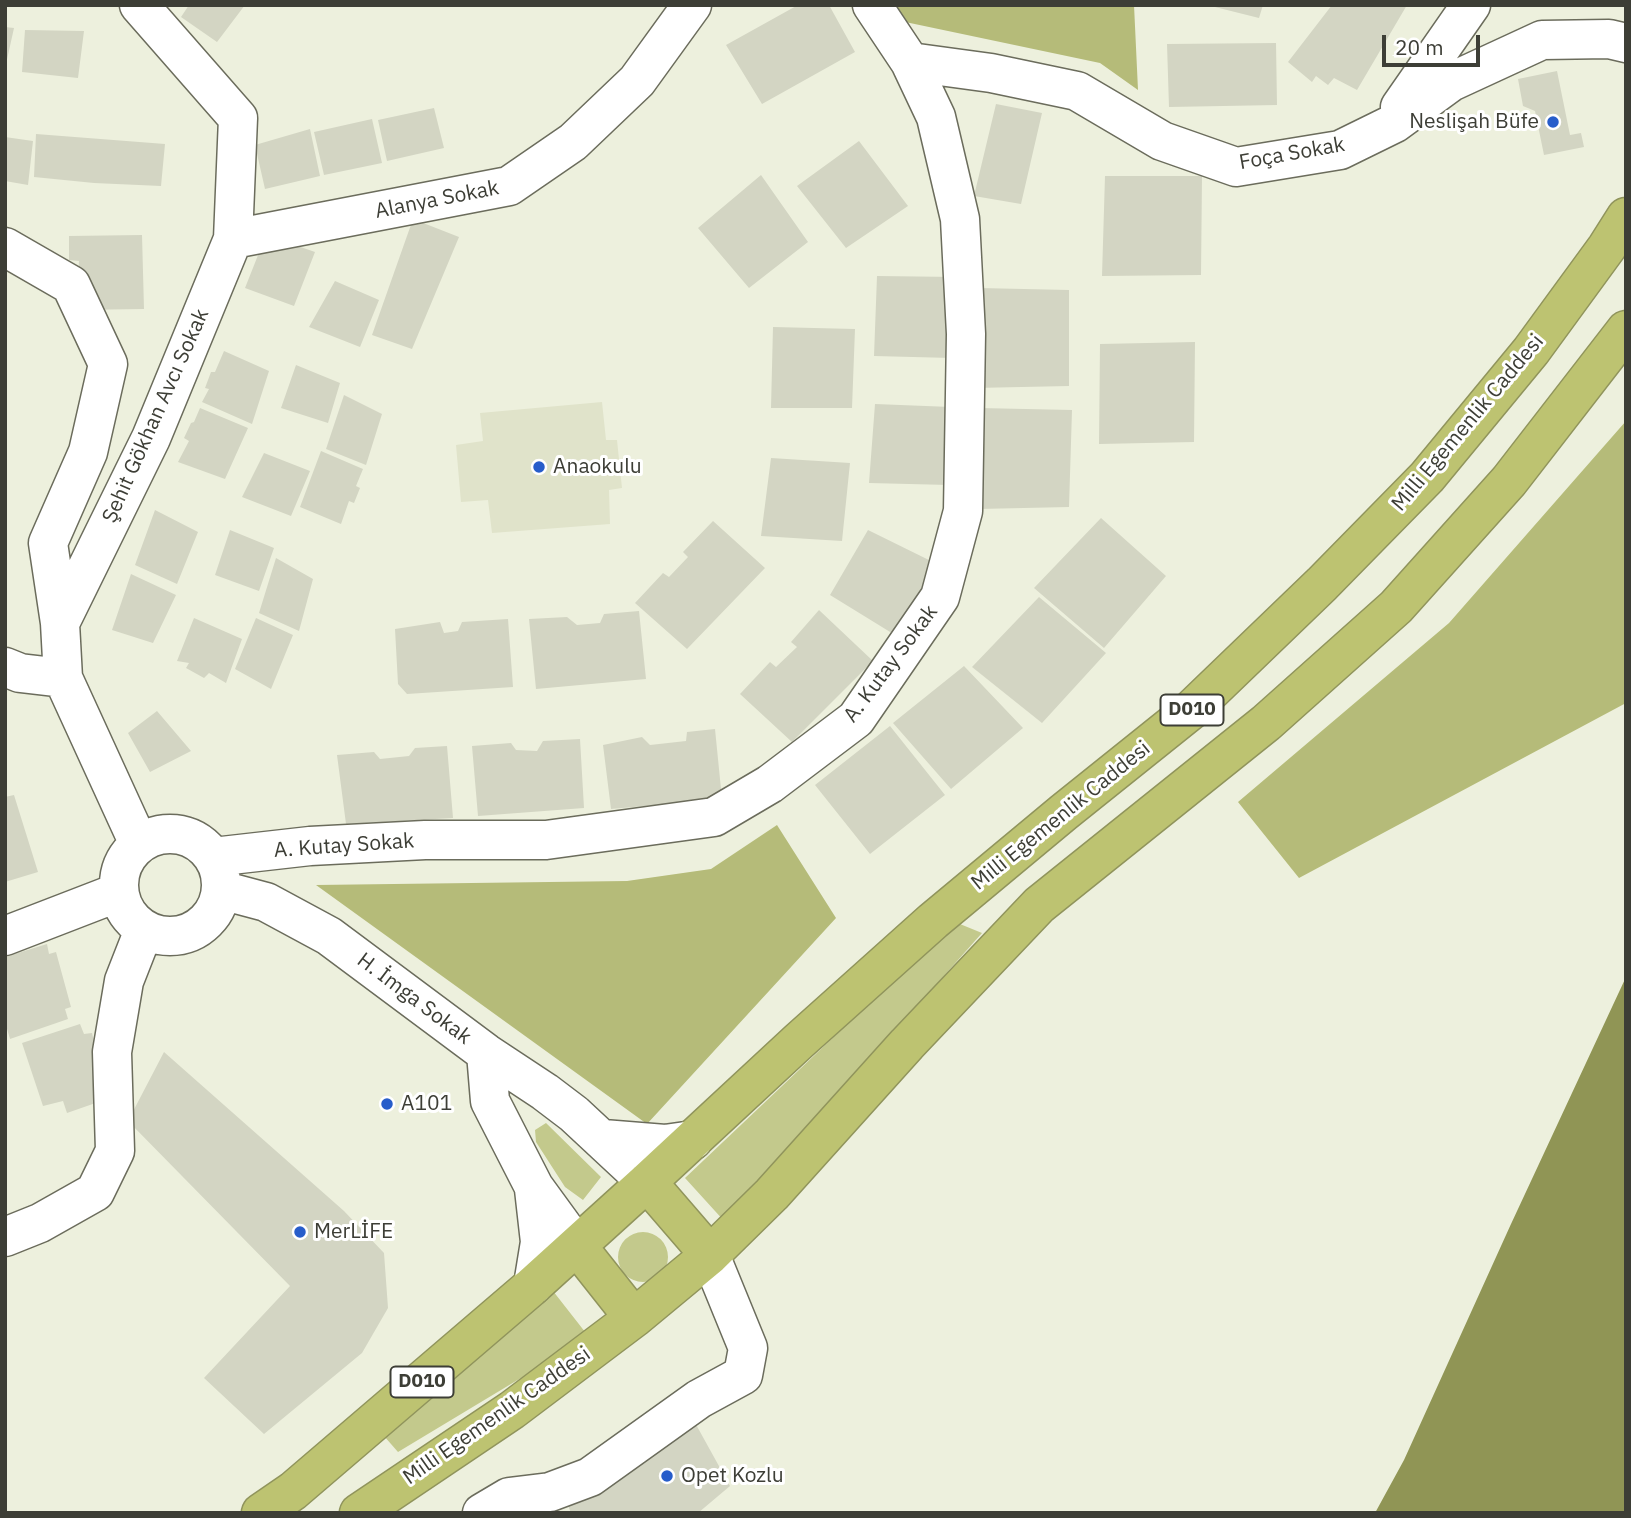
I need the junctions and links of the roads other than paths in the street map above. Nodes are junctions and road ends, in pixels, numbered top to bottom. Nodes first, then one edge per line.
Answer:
1 (139, 5) edge
2 (692, 5) edge
3 (872, 5) edge
4 (1471, 5) edge
5 (1626, 43) edge
6 (910, 62) junction
7 (1384, 129) junction
8 (1626, 217) edge
9 (233, 239) junction
10 (5, 247) edge
11 (1626, 330) edge
12 (60, 623) junction
13 (5, 667) edge
14 (63, 678) junction
15 (139, 844) junction
16 (217, 874) junction
17 (119, 892) junction
18 (144, 930) junction
19 (5, 936) edge
20 (486, 1053) junction
21 (603, 1139) junction
22 (693, 1140) junction
23 (647, 1182) junction
24 (534, 1187) junction
25 (5, 1237) edge
26 (577, 1246) junction
27 (710, 1255) junction
28 (533, 1285) junction
29 (634, 1318) junction
30 (261, 1513) edge
31 (359, 1513) edge
32 (482, 1513) edge

1 - 9 street, Şehit Gökhan Avcı Sokak
2 - 9 street, Alanya Sokak
3 - 6 street, A. Kutay Sokak
4 - 7 street
5 - 7 street, Foça Sokak
6 - 7 street, Foça Sokak
6 - 16 street, A. Kutay Sokak
8 - 22 highway, Milli Egemenlik Caddesi / D010
9 - 12 street, Şehit Gökhan Avcı Sokak
10 - 12 street
11 - 27 highway, D010
12 - 14 street, Şehit Gökhan Avcı Sokak
13 - 14 street
14 - 15 street, Şehit Gökhan Avcı Sokak
15 - 16 street, H. İmga Sokak
15 - 17 street
16 - 18 street
16 - 20 street, H. İmga Sokak
17 - 18 street
17 - 19 street
18 - 25 street
20 - 21 street
20 - 24 street, H. İmga Sokak
21 - 22 street
21 - 23 street
22 - 23 highway, Milli Egemenlik Caddesi
23 - 26 highway, D010
23 - 27 highway
24 - 26 street, H. İmga Sokak
24 - 28 street
26 - 28 highway, D010
26 - 29 highway
27 - 29 highway, D010
27 - 32 street
28 - 30 highway, D010
29 - 31 highway, Milli Egemenlik Caddesi / D010

